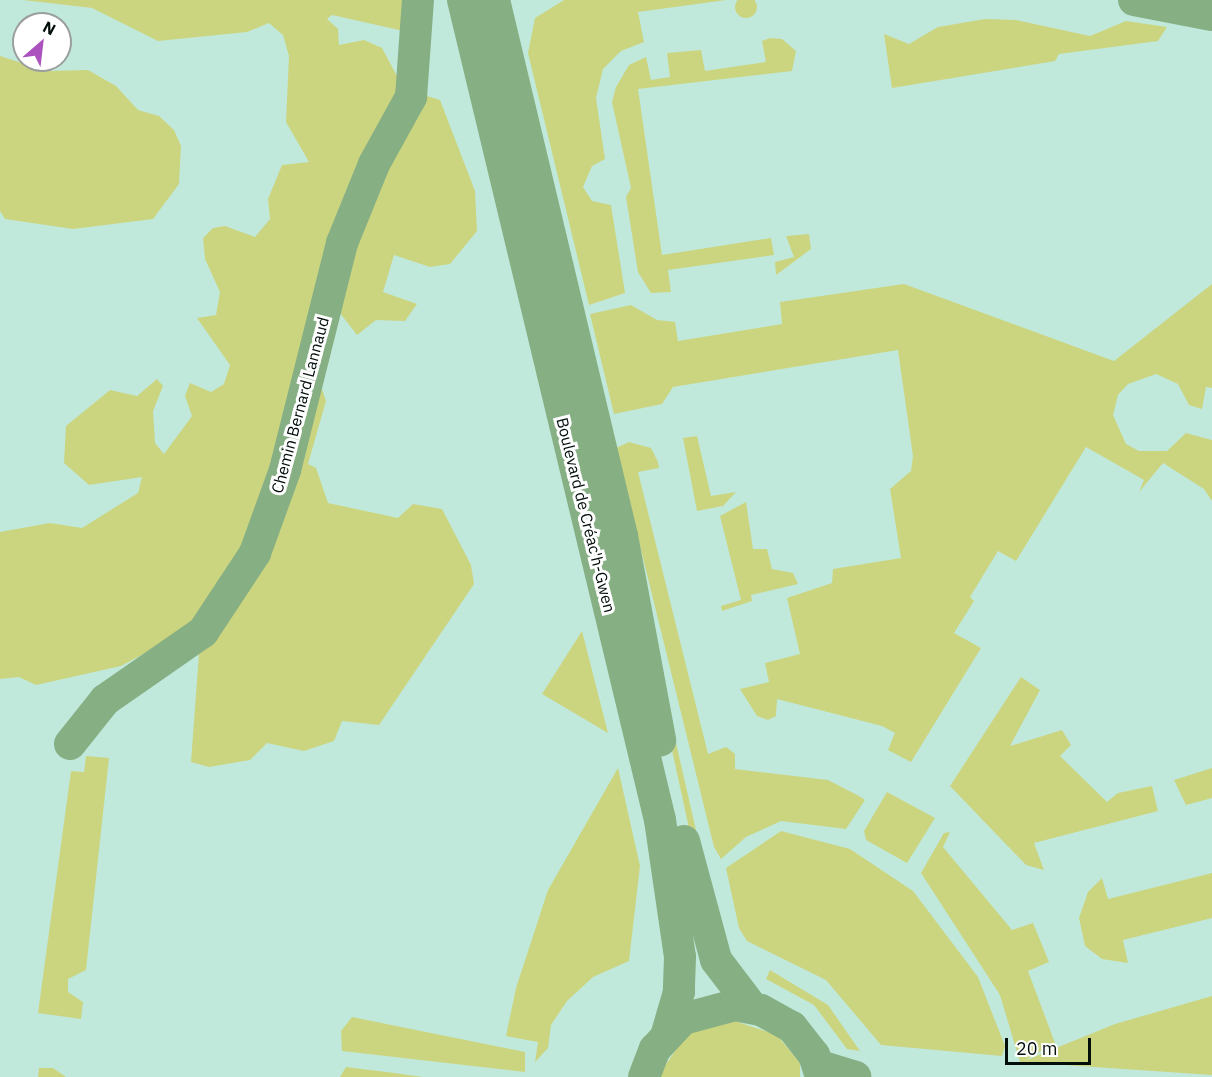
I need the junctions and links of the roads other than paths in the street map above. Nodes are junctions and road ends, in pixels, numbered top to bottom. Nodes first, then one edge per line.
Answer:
1 (418, 0) edge
2 (463, 0) edge
3 (494, 0) edge
4 (1134, 0) edge
5 (1212, 15) edge
6 (515, 220) junction
7 (597, 434) junction
8 (70, 744) dead end
9 (751, 1006) junction
10 (667, 1033) junction
11 (820, 1072) edge
12 (644, 1077) edge
13 (855, 1077) edge

1 - 8 street, Chemin Bernard Lannaud
2 - 6 street, Boulevard de Créac'h-Gwen
3 - 7 street, Boulevard de Créac'h-Gwen
4 - 5 street
6 - 7 street
6 - 10 street, Boulevard de Créac'h-Gwen
7 - 9 street, Boulevard de Créac'h-Gwen
9 - 10 street
9 - 11 street
10 - 12 street
11 - 13 street

